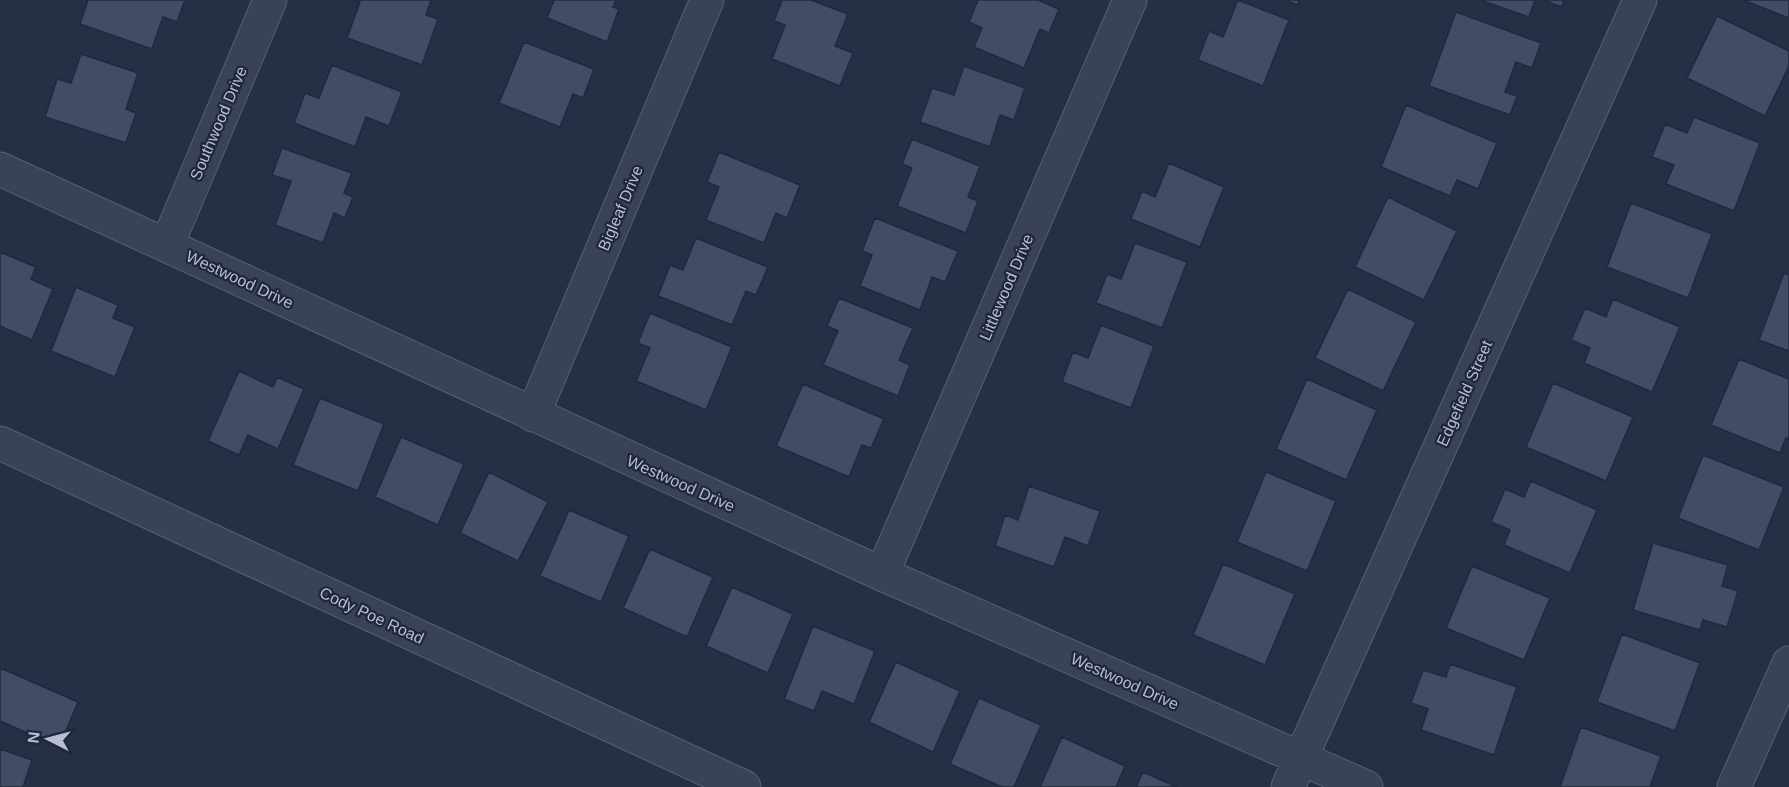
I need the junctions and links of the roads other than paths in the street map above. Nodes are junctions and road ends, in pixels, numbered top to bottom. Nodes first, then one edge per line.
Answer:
1 (270, 0) edge
2 (707, 0) edge
3 (1130, 0) edge
4 (1640, 0) edge
5 (0, 169) edge
6 (166, 245) junction
7 (533, 415) junction
8 (0, 443) edge
9 (882, 574) junction
10 (1789, 663) edge
11 (1294, 772) edge
12 (744, 787) edge
13 (1366, 787) edge
14 (1734, 787) edge

1 - 6 street, Southwood Drive
2 - 7 street, Bigleaf Drive
3 - 9 street, Littlewood Drive
4 - 11 street, Edgefield Street
5 - 6 street, Westwood Drive
6 - 7 street, Westwood Drive
7 - 9 street, Westwood Drive
8 - 12 street, Cody Poe Road
9 - 11 street, Westwood Drive
10 - 14 street
11 - 13 street, Westwood Drive

